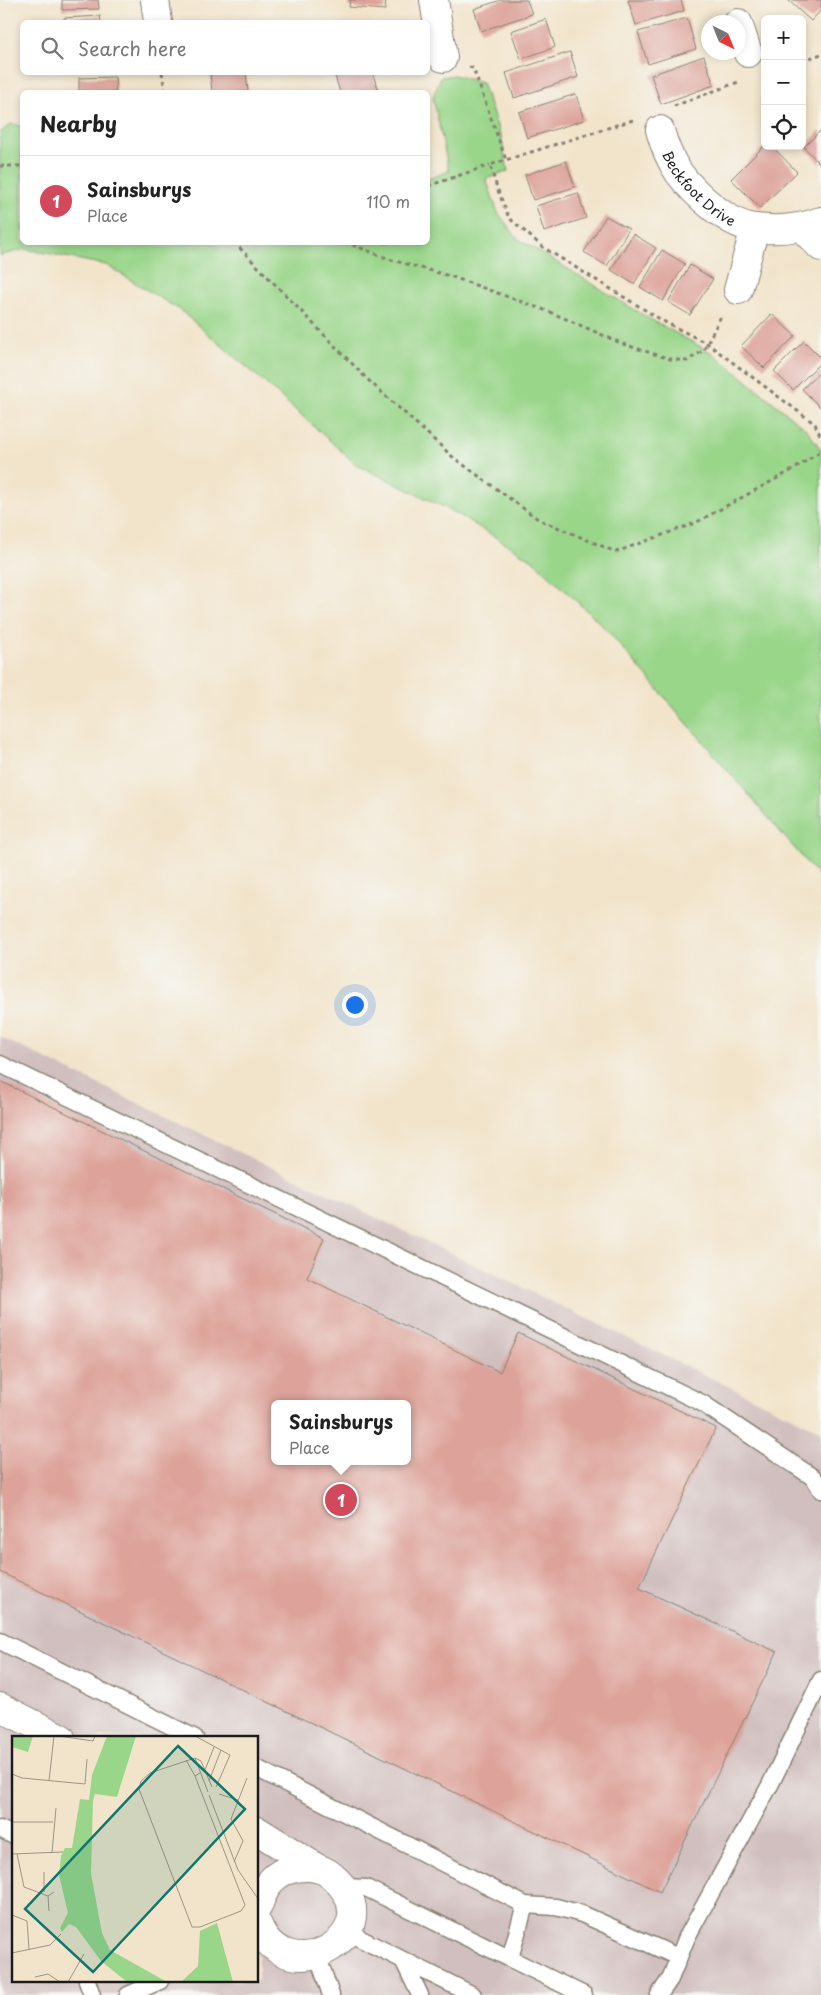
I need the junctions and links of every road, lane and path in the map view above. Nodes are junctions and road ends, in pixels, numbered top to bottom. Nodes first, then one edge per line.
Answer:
1 (155, 0) edge
2 (434, 0) edge
3 (731, 0) edge
4 (736, 15) edge
5 (158, 20) edge
6 (746, 47) edge
7 (748, 53) dead end
8 (821, 54) edge
9 (443, 58) joint
10 (805, 60) edge
11 (162, 75) edge
12 (743, 80) dead end
13 (165, 90) edge
14 (665, 119) joint
15 (634, 120) dead end
16 (506, 160) junction
17 (490, 165) junction
18 (0, 166) edge
19 (20, 166) edge
20 (430, 185) edge
21 (755, 228) junction
22 (815, 232) edge
23 (237, 245) edge
24 (353, 245) edge
25 (738, 290) joint
26 (708, 344) junction
27 (821, 437) edge
28 (821, 451) edge
29 (0, 1064) edge
30 (821, 1490) edge
31 (0, 1641) edge
32 (821, 1680) edge
33 (0, 1707) edge
34 (58, 1736) edge
35 (191, 1736) edge
36 (259, 1770) edge
37 (0, 1829) edge
38 (259, 1832) edge
39 (12, 1835) edge
40 (316, 1868) junction
41 (343, 1887) junction
42 (259, 1902) edge
43 (525, 1905) junction
44 (349, 1933) junction
45 (259, 1934) edge
46 (678, 1957) junction
47 (510, 1958) junction
48 (319, 1960) junction
49 (403, 1960) junction
50 (86, 1982) edge
51 (158, 1982) edge
52 (92, 1995) edge
53 (128, 1995) edge
54 (331, 1995) edge
55 (420, 1995) edge
56 (473, 1995) edge
57 (584, 1995) edge
58 (660, 1995) edge

1 - 5 street
2 - 9 street
3 - 4 street
6 - 7 street
8 - 10 path
9 - 16 path
11 - 13 path
12 - 14 path
14 - 21 street, Beckfoot Drive
15 - 16 path
16 - 17 path
17 - 20 path
17 - 26 path
18 - 19 path
21 - 22 street, Beckfoot Drive
21 - 25 street, Beckfoot Drive
23 - 28 path
24 - 26 path
25 - 26 path
26 - 27 path
29 - 30 lane
31 - 35 lane
32 - 46 lane
33 - 34 street
36 - 43 lane
37 - 39 lane
38 - 40 street
40 - 41 street
40 - 42 street
41 - 44 street
41 - 47 lane
43 - 46 lane
43 - 47 lane
44 - 48 street
44 - 49 lane
45 - 48 street
46 - 58 lane
47 - 57 lane
48 - 54 lane
49 - 55 lane
49 - 56 lane
50 - 52 lane
51 - 53 lane

